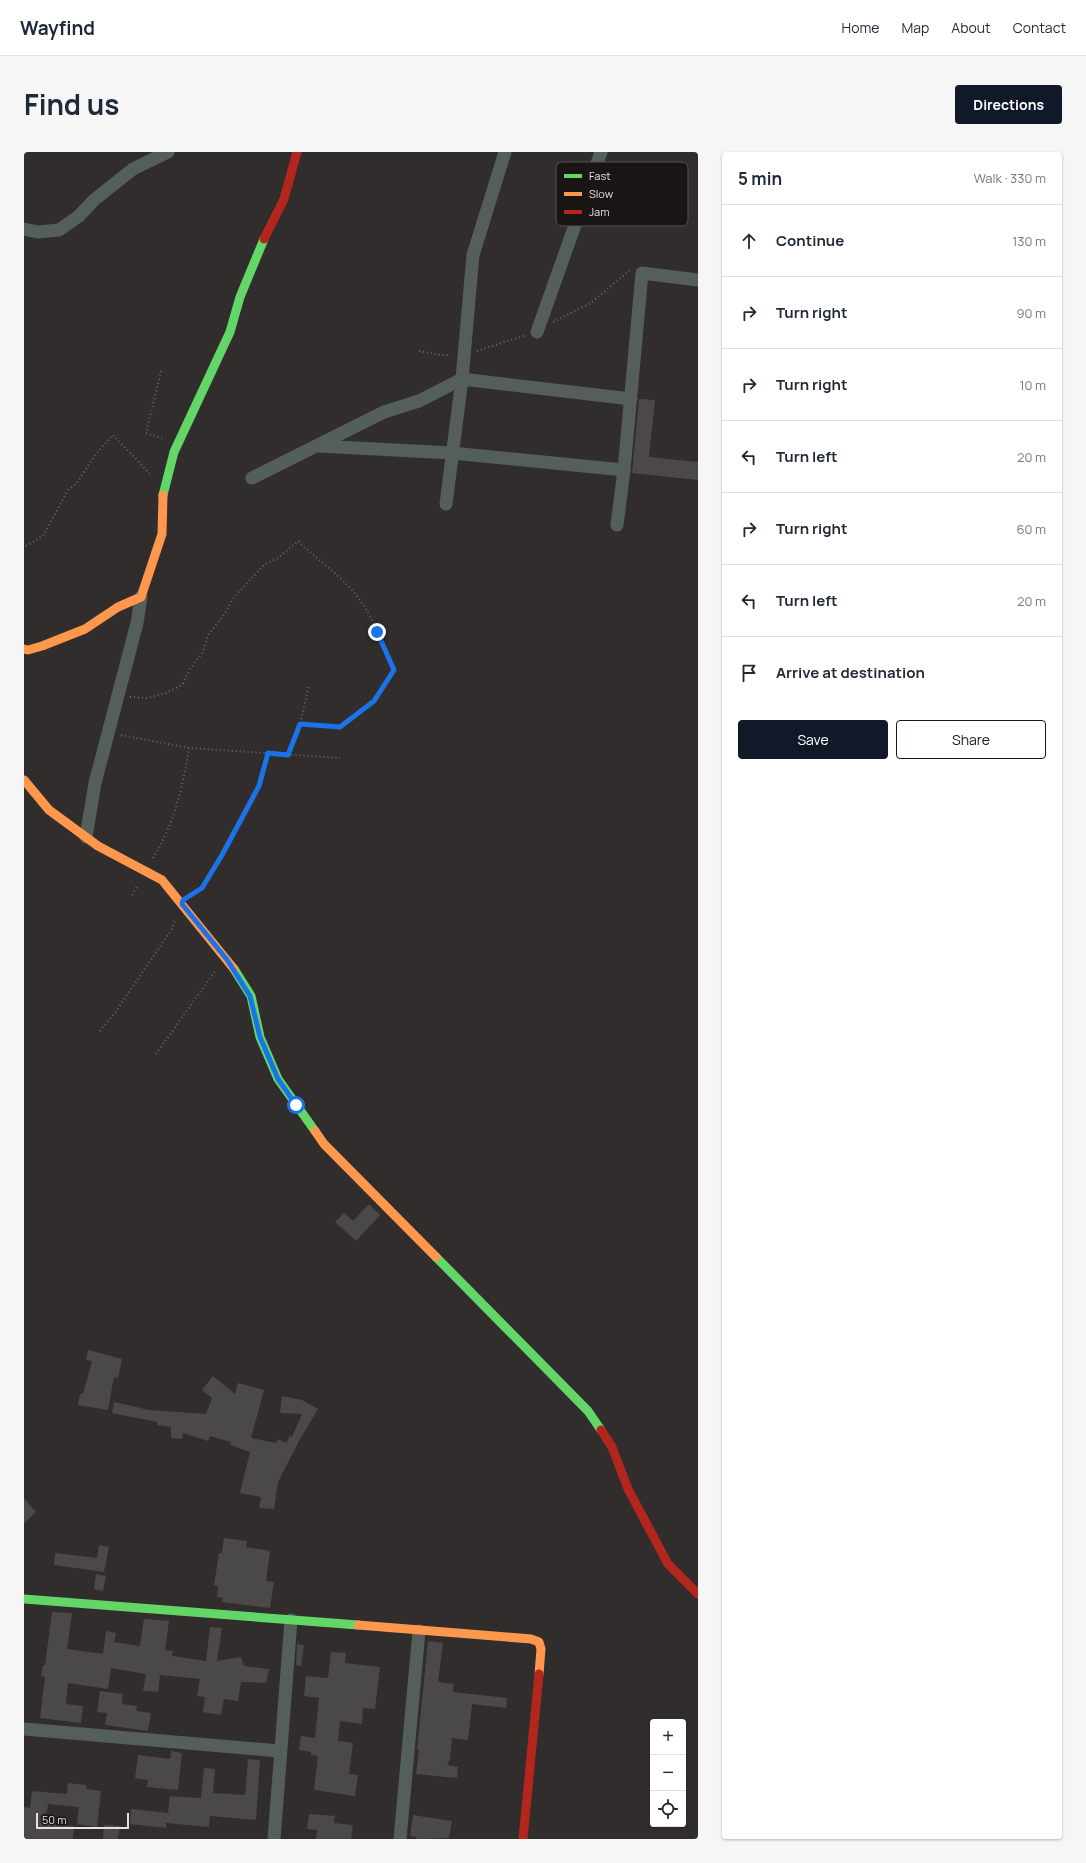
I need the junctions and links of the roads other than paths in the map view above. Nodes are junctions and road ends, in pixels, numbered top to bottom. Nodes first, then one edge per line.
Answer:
1 (168, 152) edge
2 (297, 152) edge
3 (505, 152) edge
4 (601, 152) edge
5 (597, 162) edge
6 (575, 226) edge
7 (24, 229) edge
8 (698, 280) edge
9 (537, 332) dead end
10 (462, 379) junction
11 (631, 399) junction
12 (316, 446) junction
13 (452, 453) junction
14 (624, 470) junction
15 (252, 478) dead end
16 (446, 504) dead end
17 (617, 525) dead end
18 (141, 597) junction
19 (24, 649) edge
20 (24, 780) edge
21 (86, 837) junction
22 (698, 1594) edge
23 (24, 1599) edge
24 (292, 1620) junction
25 (420, 1631) junction
26 (24, 1729) edge
27 (280, 1751) junction
28 (274, 1839) edge
29 (400, 1839) edge
30 (523, 1839) edge

1 - 7 street
2 - 18 street
3 - 10 street
4 - 5 street
6 - 9 street
8 - 11 street
10 - 11 street
10 - 12 street
10 - 13 street
11 - 14 street
12 - 13 street
12 - 15 street
13 - 14 street
13 - 16 street
14 - 17 street
18 - 19 street
18 - 21 street
20 - 21 street
21 - 22 street
23 - 24 street
24 - 25 street
24 - 27 street
25 - 29 street
25 - 30 street
26 - 27 street
27 - 28 street

